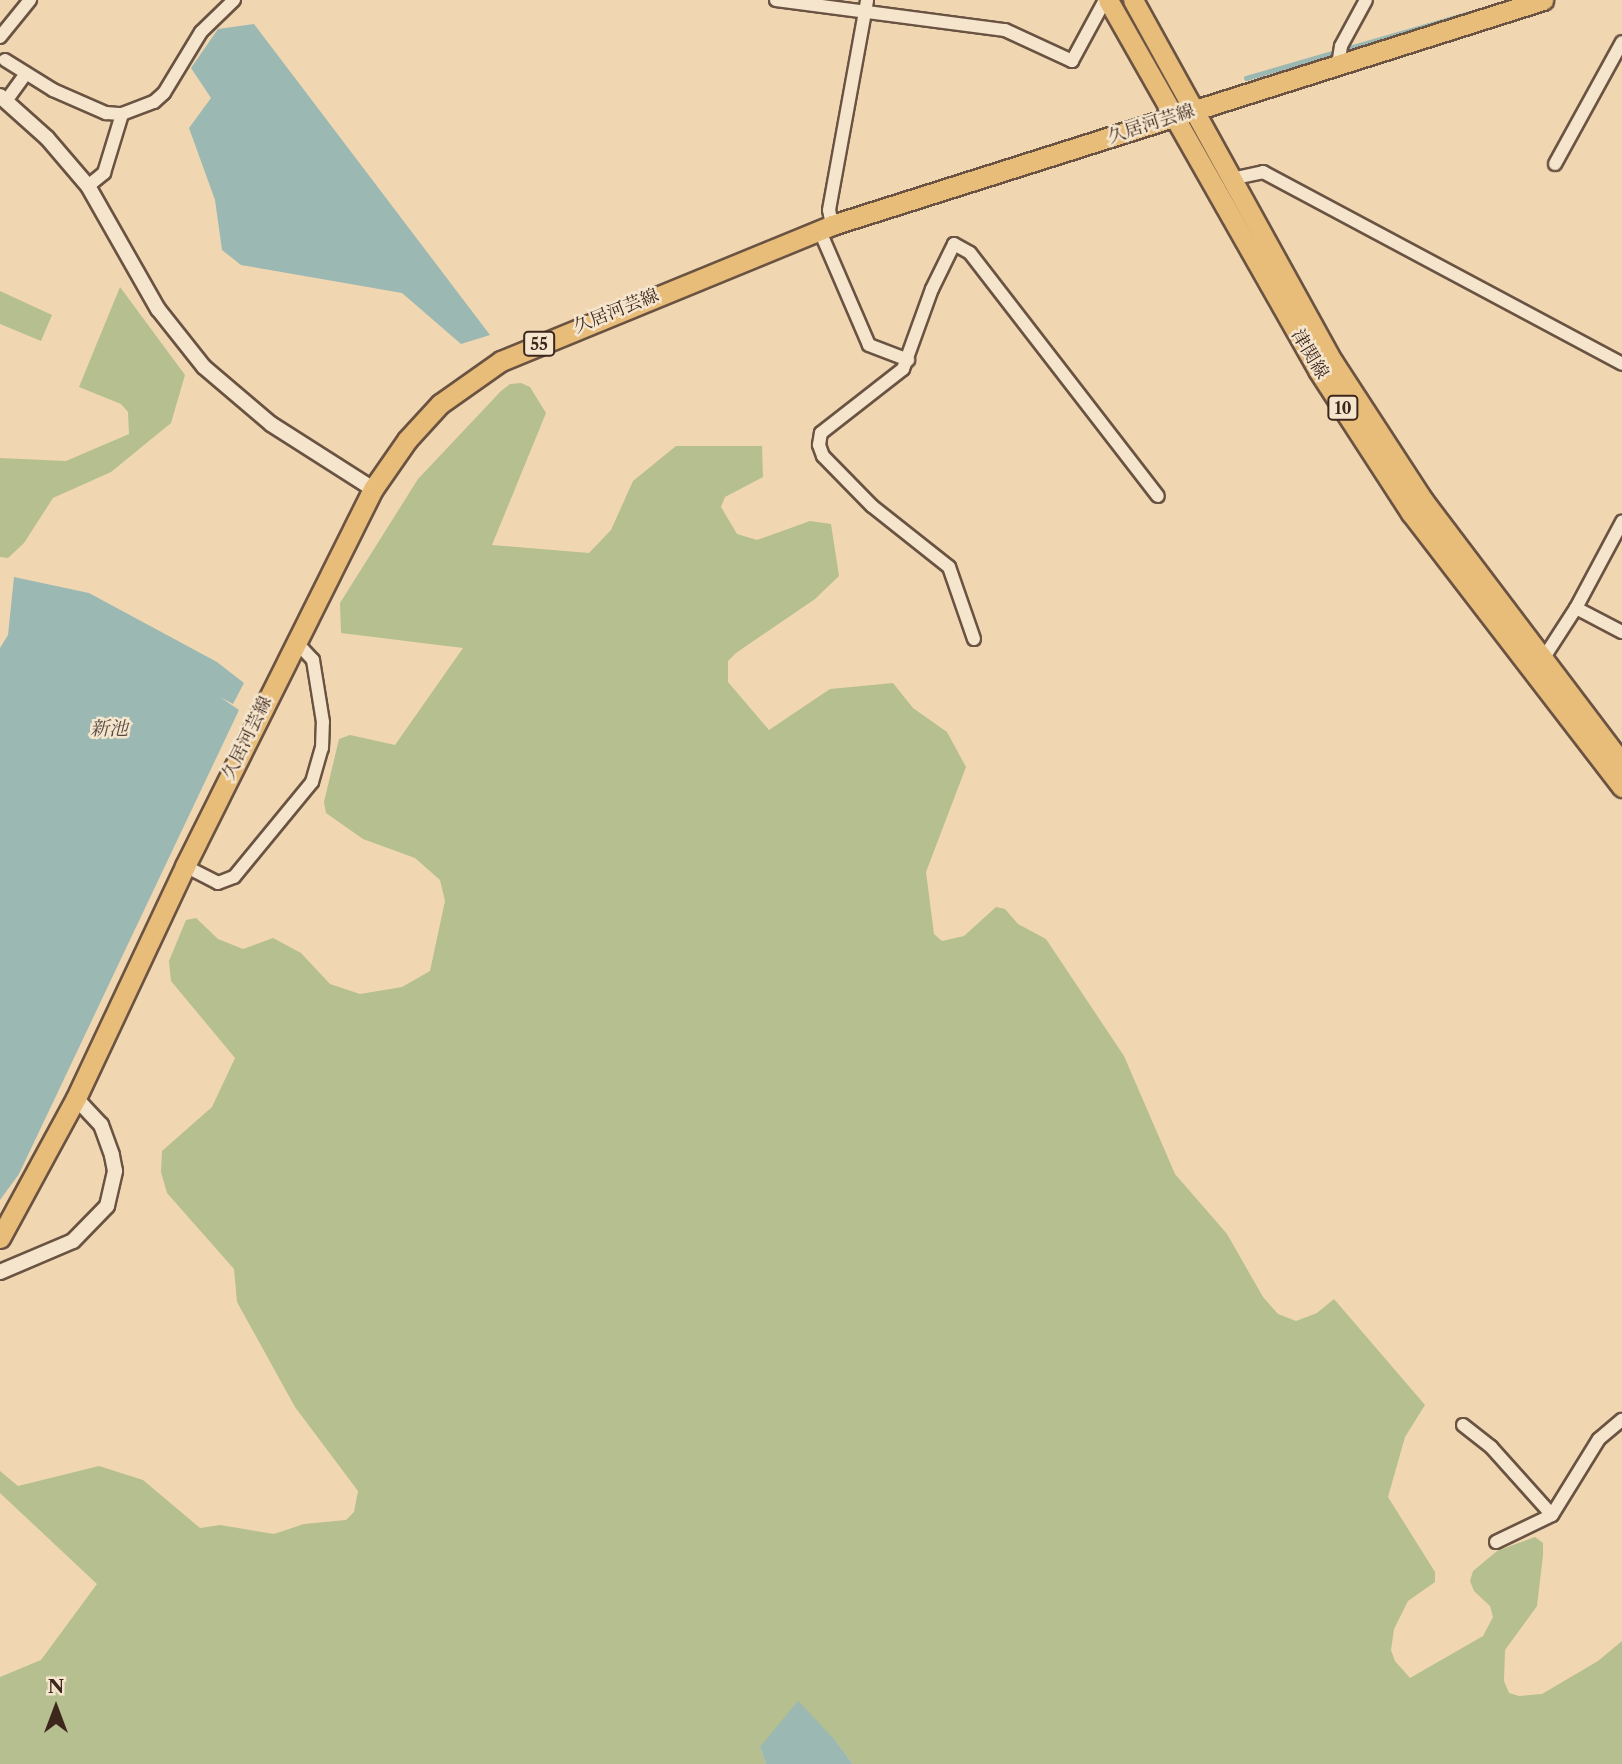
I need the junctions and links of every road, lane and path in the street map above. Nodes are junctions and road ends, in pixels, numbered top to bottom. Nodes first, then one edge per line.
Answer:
1 (30, 0) edge
2 (234, 0) edge
3 (776, 0) edge
4 (1107, 0) edge
5 (1133, 0) edge
6 (1366, 0) edge
7 (1544, 0) edge
8 (866, 6) edge
9 (0, 37) edge
10 (1622, 42) edge
11 (1339, 55) junction
12 (5, 60) dead end
13 (26, 74) junction
14 (3, 98) edge
15 (122, 114) junction
16 (1183, 114) junction
17 (1555, 164) dead end
18 (1231, 179) junction
19 (88, 186) junction
20 (826, 227) junction
21 (908, 360) junction
22 (1622, 364) edge
23 (373, 489) junction
24 (1158, 496) dead end
25 (1622, 522) edge
26 (1576, 608) junction
27 (1622, 632) edge
28 (974, 639) dead end
29 (295, 641) junction
30 (1543, 659) junction
31 (1622, 764) edge
32 (1622, 787) edge
33 (185, 866) junction
34 (76, 1098) junction
35 (0, 1238) edge
36 (0, 1272) edge
37 (1622, 1420) edge
38 (1463, 1425) dead end
39 (1552, 1515) junction
40 (1496, 1542) dead end

1 - 9 street
2 - 15 street
3 - 8 street
4 - 8 street
4 - 16 main road, 津関線 / 10
5 - 16 main road, 津関線 / 10
6 - 11 street
7 - 11 main road, 久居河芸線 / 55
8 - 20 street
10 - 17 street
11 - 16 main road, 久居河芸線 / 55
12 - 13 street
13 - 14 street
13 - 15 street
14 - 19 street
15 - 19 street
16 - 18 main road, 津関線 / 10
16 - 20 main road, 久居河芸線 / 55
16 - 32 main road, 津関線 / 10
18 - 22 street
18 - 30 main road, 津関線 / 10
19 - 23 street
20 - 21 street
20 - 23 main road, 久居河芸線 / 55
21 - 24 street
21 - 28 street
23 - 29 main road, 久居河芸線 / 55
25 - 26 street
26 - 27 street
26 - 30 street
29 - 33 main road, 久居河芸線 / 55
29 - 33 street
30 - 31 main road, 津関線 / 10
33 - 34 main road, 久居河芸線 / 55
34 - 35 main road, 久居河芸線 / 55
34 - 36 street
37 - 39 street
38 - 39 street
39 - 40 street

